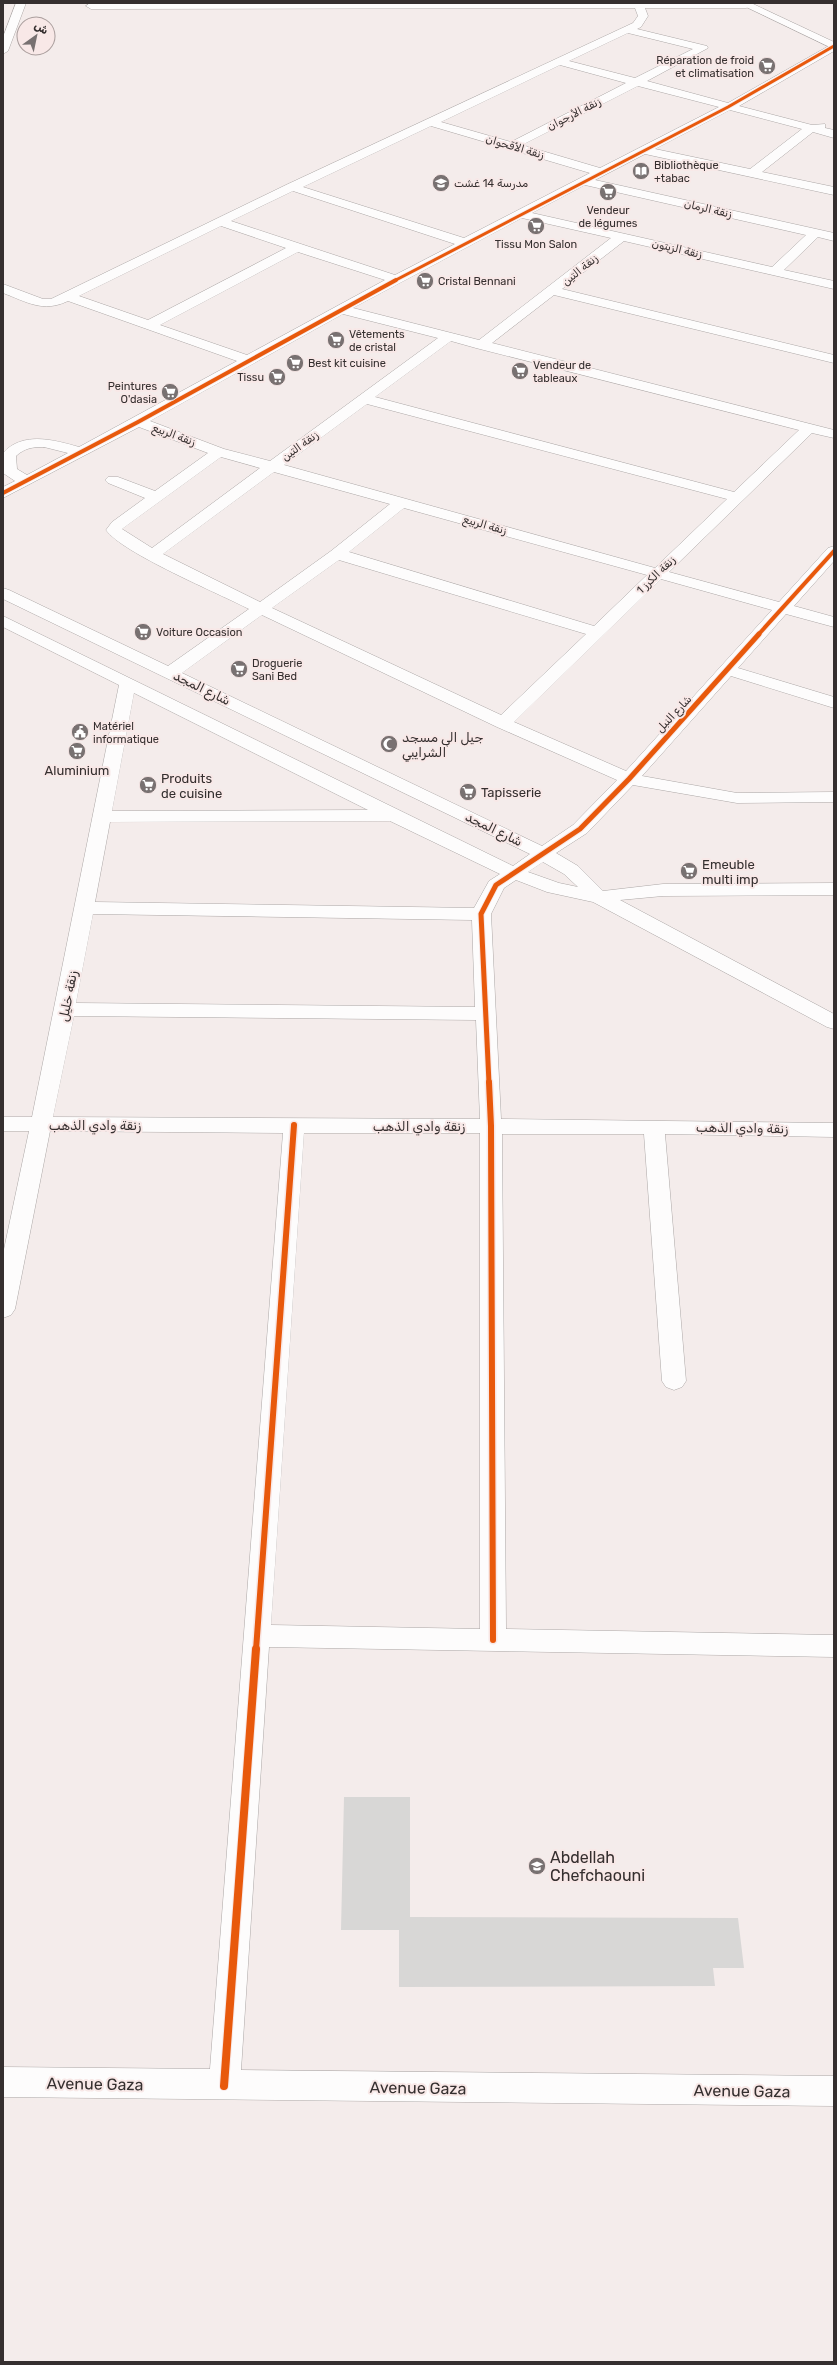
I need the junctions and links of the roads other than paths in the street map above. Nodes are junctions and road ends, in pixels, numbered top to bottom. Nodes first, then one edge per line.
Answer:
1 (21, 3) edge
2 (425, 4) edge
3 (744, 4) edge
4 (639, 5) junction
5 (91, 6) dead end
6 (627, 30) junction
7 (834, 46) edge
8 (3, 51) edge
9 (560, 62) junction
10 (636, 83) junction
11 (728, 107) junction
12 (430, 122) junction
13 (834, 122) edge
14 (810, 129) junction
15 (834, 134) edge
16 (512, 146) junction
17 (642, 150) junction
18 (600, 172) junction
19 (752, 174) junction
20 (582, 181) junction
21 (292, 187) junction
22 (834, 191) edge
23 (520, 214) junction
24 (220, 222) junction
25 (815, 233) junction
26 (621, 237) junction
27 (834, 237) edge
28 (466, 243) junction
29 (298, 247) junction
30 (775, 272) junction
31 (397, 280) junction
32 (834, 285) edge
33 (3, 288) edge
34 (554, 291) junction
35 (67, 296) junction
36 (341, 309) junction
37 (149, 324) junction
38 (448, 336) junction
39 (481, 345) junction
40 (834, 359) edge
41 (250, 361) junction
42 (365, 399) junction
43 (138, 422) junction
44 (810, 428) junction
45 (834, 434) edge
46 (81, 452) junction
47 (219, 452) junction
48 (273, 466) junction
49 (113, 480) dead end
50 (27, 481) junction
51 (3, 493) edge
52 (157, 497) junction
53 (737, 497) junction
54 (402, 502) junction
55 (834, 551) edge
56 (337, 554) junction
57 (152, 555) junction
58 (658, 573) junction
59 (3, 593) edge
60 (782, 608) junction
61 (262, 609) junction
62 (3, 621) edge
63 (834, 622) edge
64 (597, 632) junction
65 (728, 670) junction
66 (170, 672) junction
67 (128, 682) junction
68 (834, 703) edge
69 (503, 723) junction
70 (629, 779) junction
71 (834, 797) edge
72 (393, 815) junction
73 (101, 817) junction
74 (542, 853) junction
75 (513, 873) junction
76 (834, 888) edge
77 (599, 897) junction
78 (85, 908) junction
79 (481, 914) junction
80 (65, 1009) junction
81 (486, 1014) junction
82 (834, 1022) edge
83 (3, 1124) edge
84 (41, 1124) junction
85 (294, 1126) junction
86 (491, 1126) junction
87 (654, 1127) junction
88 (834, 1130) edge
89 (3, 1309) edge
90 (674, 1381) dead end
91 (257, 1636) junction
92 (493, 1640) junction
93 (834, 1646) edge
94 (3, 2082) edge
95 (224, 2086) junction
96 (834, 2091) edge

1 - 8 street
2 - 4 street
2 - 5 street
3 - 4 street
3 - 7 street
4 - 6 street
6 - 9 street
6 - 10 street, زنقة الأرجوان
7 - 11 street
9 - 10 street
9 - 12 street
10 - 11 street
10 - 16 street, زنقة الأرجوان
11 - 14 street
11 - 17 street
12 - 16 street, زنقة الأقحوان
12 - 21 street
13 - 14 street
14 - 15 street
14 - 19 street
16 - 18 street, زنقة الأقحوان
17 - 18 street
17 - 19 street
18 - 20 street
19 - 22 street
20 - 23 street
20 - 25 street, زنقة الرمان
21 - 24 street
21 - 28 street
23 - 26 street, زنقة الزيتون
23 - 28 street
24 - 29 street
24 - 35 street
25 - 27 street, زنقة الرمان
25 - 30 street
26 - 30 street, زنقة الزيتون
26 - 34 street, زنقة التين
28 - 31 street
29 - 31 street
29 - 37 street
30 - 32 street, زنقة الزيتون
31 - 36 street
33 - 35 street
34 - 39 street, زنقة التين
34 - 40 street
35 - 37 street
36 - 38 street
36 - 41 street
37 - 41 street
38 - 39 street
38 - 42 street, زنقة التين
39 - 44 street
41 - 43 street
42 - 48 street, زنقة التين
42 - 53 street
43 - 46 street
43 - 47 street, زنقة الربيع
44 - 45 street
44 - 53 street, زنقة الكرز 1
46 - 50 street
46 - 50 street
47 - 48 street, زنقة الربيع
47 - 52 street
48 - 54 street, زنقة الربيع
48 - 57 street, زنقة التين
49 - 52 street
50 - 51 street
52 - 57 street
53 - 58 street, زنقة الكرز 1
54 - 56 street
54 - 58 street, زنقة الربيع
55 - 60 street, شارع النبل
56 - 61 street
56 - 64 street
57 - 61 street
58 - 60 street, زنقة الربيع
58 - 64 street, زنقة الكرز 1
59 - 66 street, شارع المجد
60 - 63 street, زنقة الربيع
60 - 65 street, شارع النبل
61 - 66 street
61 - 69 street
62 - 67 street
64 - 69 street, زنقة الكرز 1
65 - 68 street
65 - 70 street, شارع النبل
66 - 74 street, شارع المجد
67 - 72 street
67 - 73 street, زنقة خليل
69 - 70 street
70 - 71 street
70 - 74 street, شارع النبل
72 - 73 street
72 - 75 street
73 - 78 street, زنقة خليل
74 - 75 street, شارع النبل
74 - 77 street, شارع المجد
75 - 77 street
75 - 79 street, شارع النبل
76 - 77 street
77 - 82 street
78 - 79 street
78 - 80 street, زنقة خليل
79 - 81 street
80 - 81 street
80 - 84 street, زنقة خليل
81 - 86 street
83 - 84 street, زنقة وادي الذهب
84 - 85 street, زنقة وادي الذهب
84 - 89 street, زنقة خليل
85 - 86 street, زنقة وادي الذهب
85 - 91 street
86 - 87 street, زنقة وادي الذهب
86 - 92 street
87 - 88 street, زنقة وادي الذهب
87 - 90 street
91 - 92 street
91 - 95 street
92 - 93 street
94 - 95 street, Avenue Gaza
95 - 96 street, Avenue Gaza

